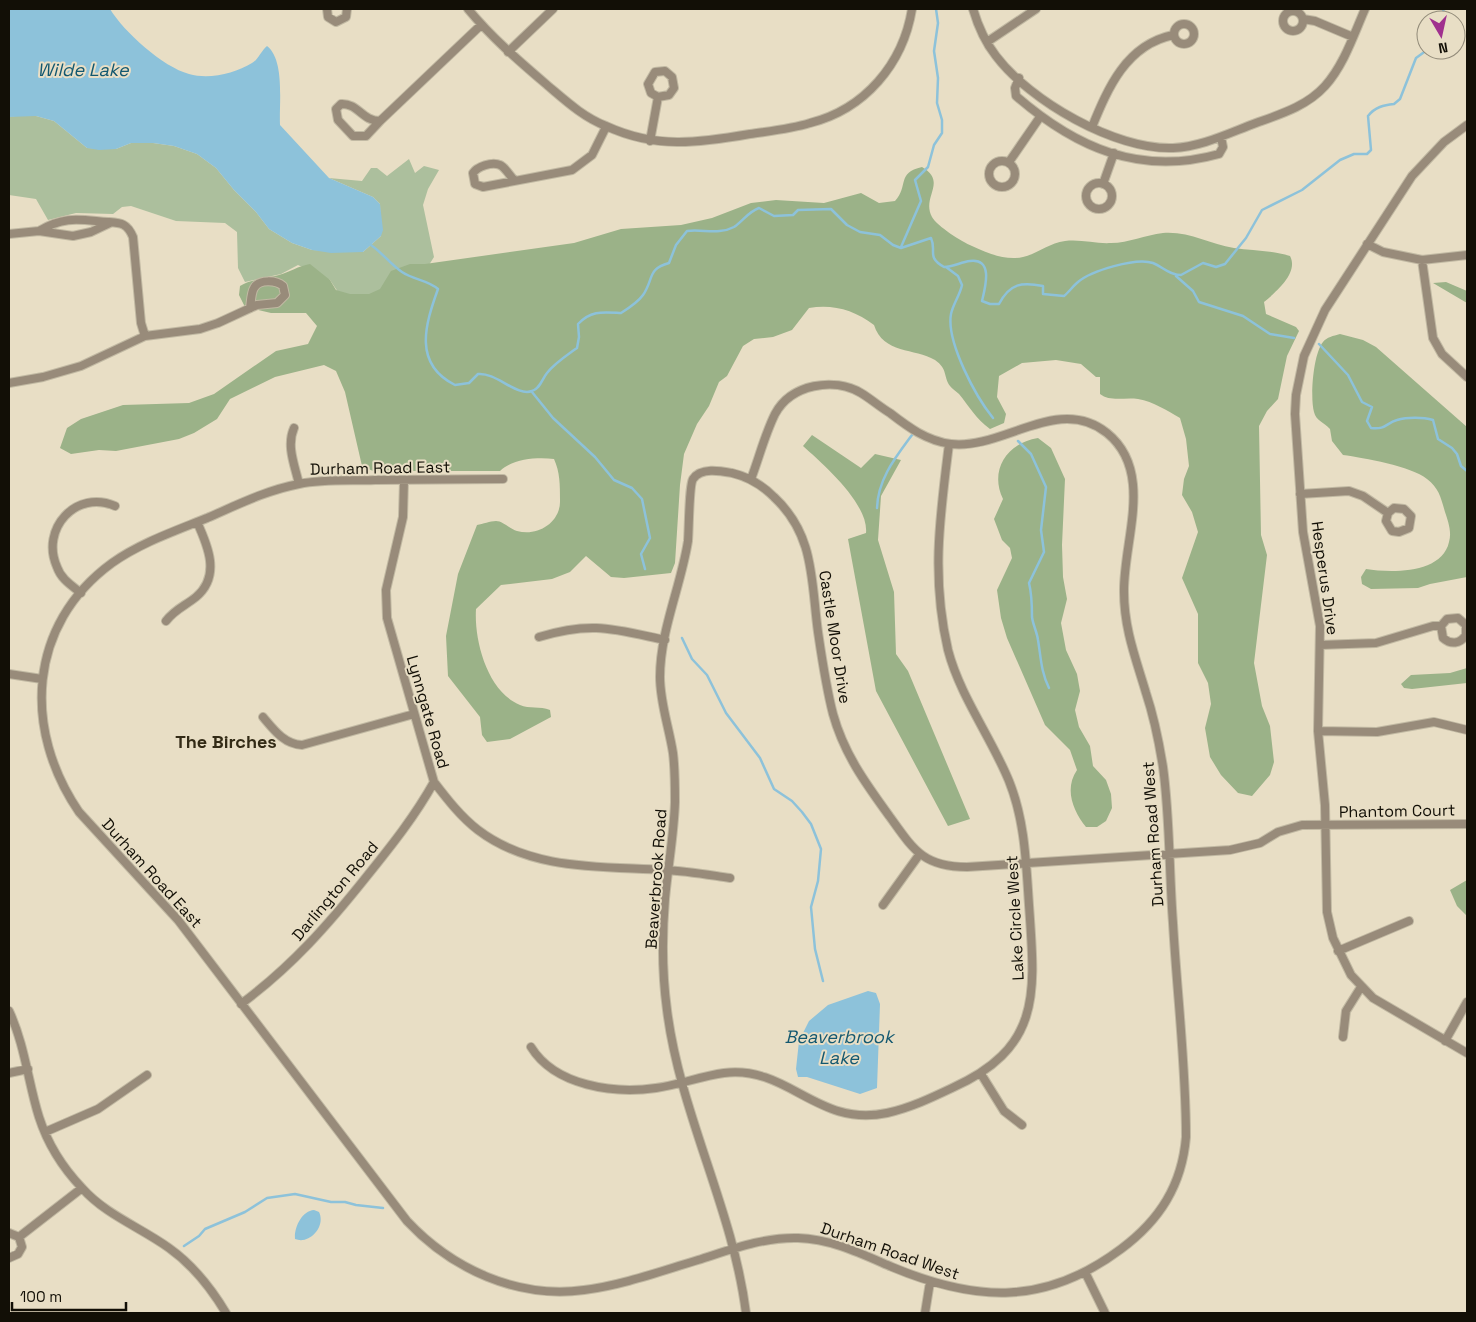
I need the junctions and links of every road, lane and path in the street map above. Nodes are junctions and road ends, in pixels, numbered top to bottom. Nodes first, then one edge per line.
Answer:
1 (327, 9) edge
2 (347, 9) edge
3 (468, 9) edge
4 (553, 9) edge
5 (912, 9) edge
6 (973, 9) edge
7 (1036, 9) edge
8 (1366, 9) edge
9 (1303, 19) dead end
10 (481, 25) junction
11 (1173, 35) dead end
12 (1353, 37) junction
13 (986, 42) junction
14 (508, 52) junction
15 (1019, 78) junction
16 (658, 97) dead end
17 (1040, 118) junction
18 (380, 121) junction
19 (1467, 125) edge
20 (606, 127) junction
21 (1092, 128) junction
22 (1221, 137) junction
23 (650, 141) junction
24 (1114, 153) junction
25 (1009, 162) dead end
26 (514, 180) junction
27 (1103, 184) dead end
28 (110, 222) junction
29 (39, 231) junction
30 (9, 234) edge
31 (1367, 244) junction
32 (1467, 255) edge
33 (1422, 260) junction
34 (250, 308) junction
35 (145, 336) junction
36 (1467, 377) edge
37 (9, 383) edge
38 (294, 428) dead end
39 (949, 444) junction
40 (698, 474) joint
41 (503, 479) dead end
42 (751, 479) junction
43 (404, 480) junction
44 (299, 484) junction
45 (1300, 494) junction
46 (115, 506) dead end
47 (1388, 513) dead end
48 (197, 522) junction
49 (81, 593) junction
50 (166, 621) dead end
51 (1441, 626) dead end
52 (539, 637) dead end
53 (665, 640) junction
54 (1320, 645) junction
55 (9, 674) edge
56 (42, 679) junction
57 (414, 714) junction
58 (263, 717) dead end
59 (1467, 730) edge
60 (1318, 731) junction
61 (434, 782) junction
62 (1467, 824) edge
63 (1326, 825) junction
64 (1168, 854) junction
65 (919, 855) junction
66 (1026, 863) junction
67 (668, 870) junction
68 (730, 878) dead end
69 (883, 905) dead end
70 (1409, 921) dead end
71 (1338, 951) junction
72 (1361, 987) junction
73 (1467, 1002) edge
74 (241, 1004) junction
75 (9, 1012) edge
76 (1342, 1037) dead end
77 (1445, 1041) junction
78 (531, 1047) dead end
79 (1467, 1053) edge
80 (28, 1069) junction
81 (9, 1073) edge
82 (981, 1074) junction
83 (147, 1075) dead end
84 (683, 1082) junction
85 (1022, 1125) dead end
86 (45, 1132) junction
87 (82, 1188) junction
88 (9, 1232) edge
89 (19, 1238) junction
90 (733, 1249) junction
91 (9, 1258) edge
92 (1085, 1272) junction
93 (930, 1282) junction
94 (226, 1313) edge
95 (746, 1313) edge
96 (925, 1313) edge
97 (1105, 1313) edge

1 - 2 street
3 - 10 street
4 - 14 street
5 - 23 street
6 - 13 street
7 - 13 street
8 - 12 street
9 - 12 street
10 - 14 street
10 - 18 street
11 - 21 street
12 - 22 street
13 - 15 street
14 - 20 street
15 - 17 street
15 - 21 street
16 - 23 street
17 - 24 street
17 - 25 street
18 - 18 street
19 - 31 street, Hesperus Drive
20 - 23 street
20 - 26 street
21 - 22 street
22 - 24 street
24 - 27 street
26 - 26 street
28 - 29 street
28 - 29 street
28 - 35 street
29 - 30 street
31 - 33 street
31 - 45 street, Hesperus Drive
32 - 33 street
33 - 36 street
34 - 34 street
34 - 35 street
35 - 37 street
38 - 44 street
39 - 42 street, Durham Road West
39 - 64 street, Durham Road West
39 - 66 street, Lake Circle West
40 - 42 street, Castle Moor Drive
40 - 53 street, Beaverbrook Road
41 - 43 street, Durham Road East
42 - 65 street, Castle Moor Drive
43 - 44 street, Durham Road East
43 - 57 street, Lynngate Road
44 - 48 street, Durham Road East
45 - 47 street
45 - 54 street, Hesperus Drive
46 - 49 street
48 - 49 street, Durham Road East
48 - 50 street
49 - 56 street, Durham Road East
51 - 54 street
52 - 53 street
53 - 67 street, Beaverbrook Road
54 - 60 street, Hesperus Drive
55 - 56 street
56 - 74 street, Durham Road East
57 - 58 street
57 - 61 street, Lynngate Road
59 - 60 street
60 - 63 street, Hesperus Drive
61 - 67 street, Lynngate Road
61 - 74 street, Darlington Road
62 - 63 street, Phantom Court
63 - 64 street
63 - 71 street, Hesperus Drive
64 - 66 street
64 - 92 street, Durham Road West
65 - 66 street
65 - 69 street
66 - 82 street, Lake Circle West
67 - 68 street, Lynngate Road
67 - 84 street, Beaverbrook Road
70 - 71 street
71 - 72 street, Hesperus Drive
72 - 76 street
72 - 77 street, Hesperus Drive
73 - 77 street
74 - 90 street, Durham Road East
75 - 80 street
77 - 79 street, Hesperus Drive
78 - 84 street, Lake Circle West
80 - 81 street
80 - 86 street
82 - 84 street, Lake Circle West
82 - 85 street
83 - 86 street
84 - 90 street, Beaverbrook Road
86 - 87 street
87 - 89 street
87 - 94 street
88 - 89 street
89 - 91 street
90 - 93 street, Durham Road West
90 - 95 street, Beaverbrook Road
92 - 93 street, Durham Road West
92 - 97 street
93 - 96 street

